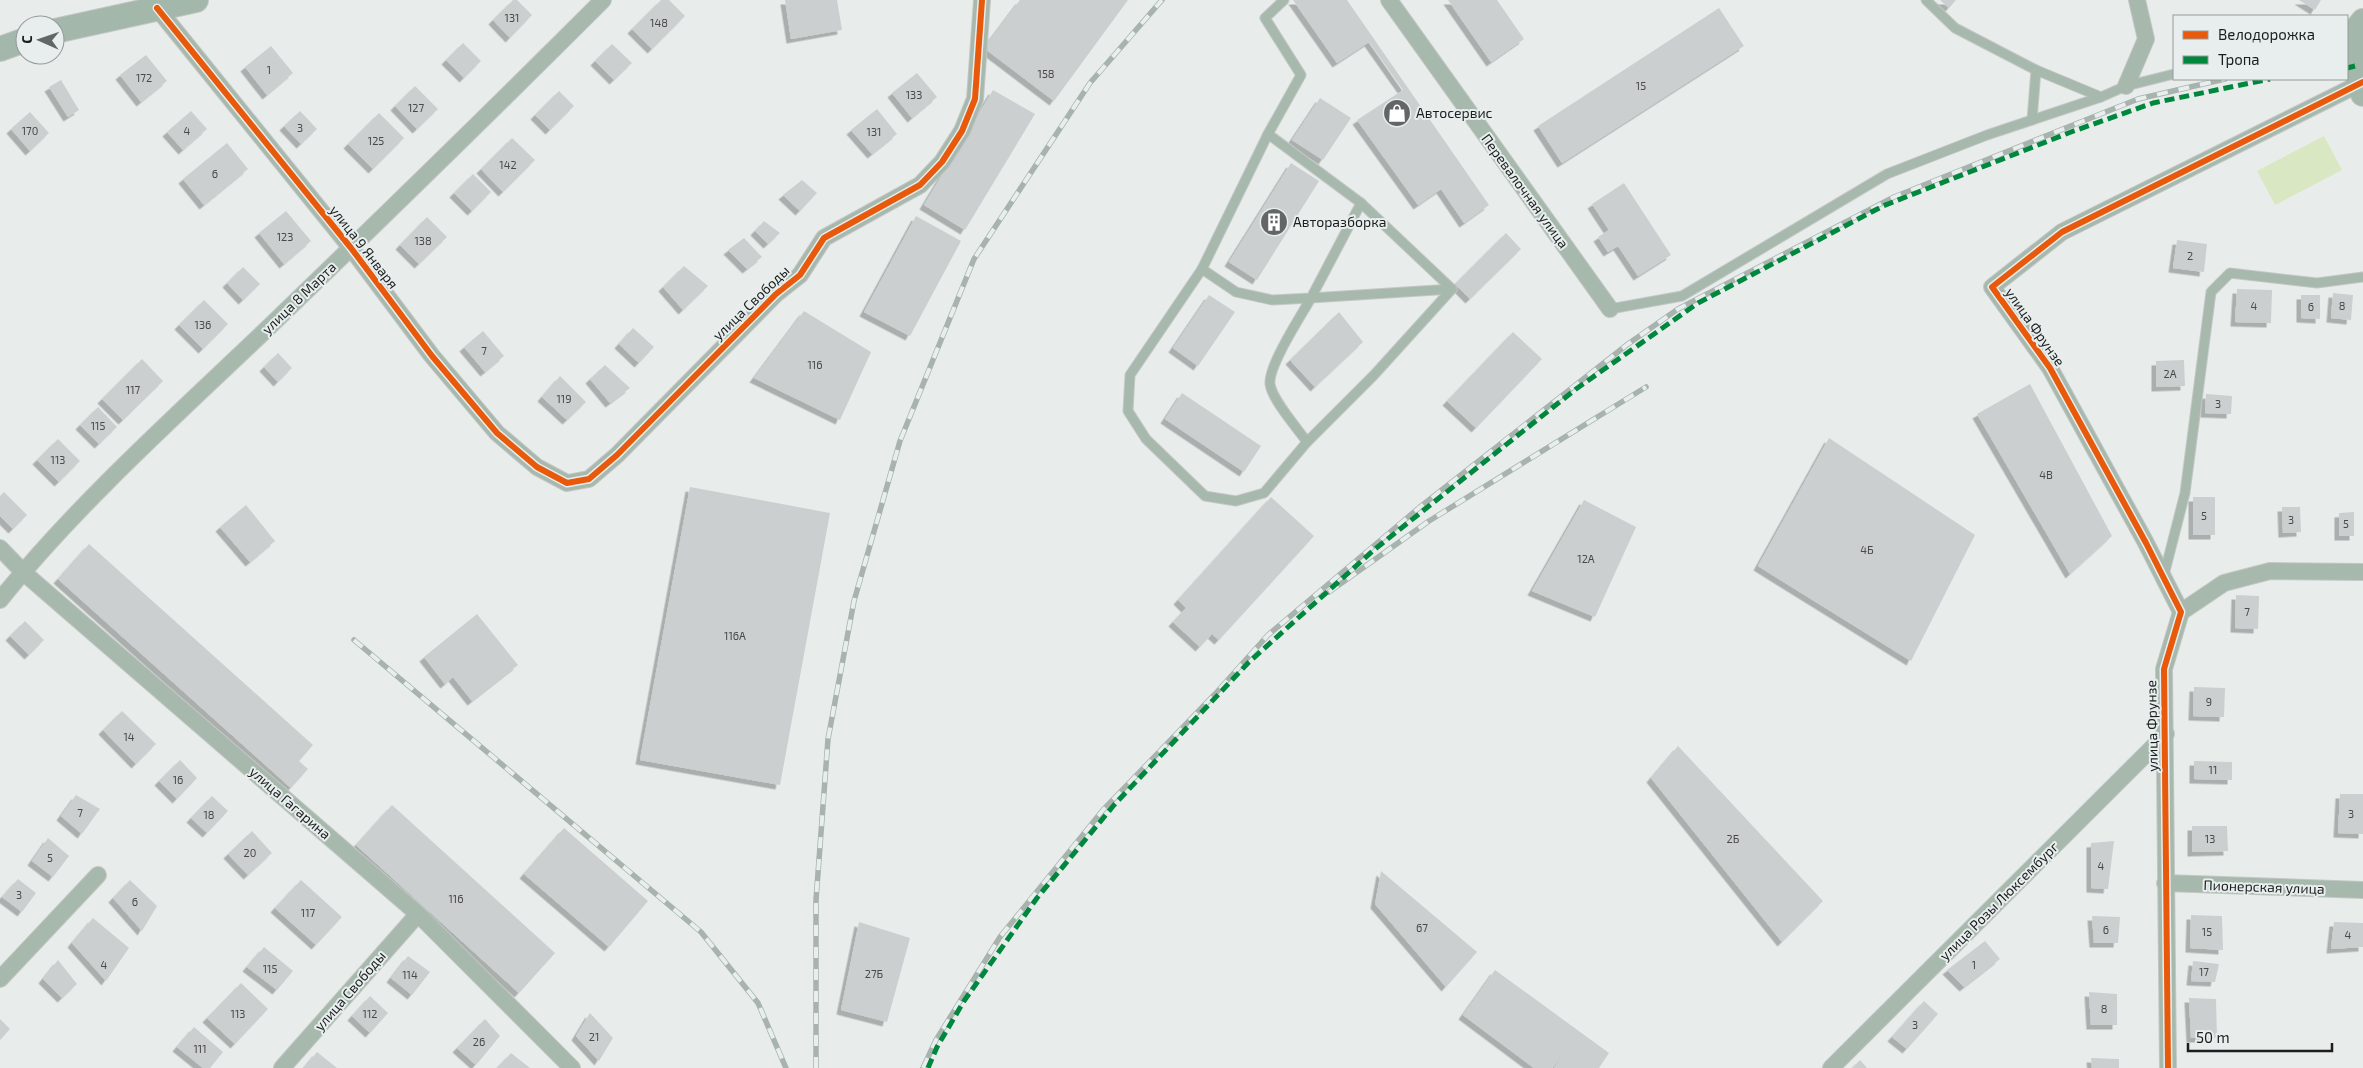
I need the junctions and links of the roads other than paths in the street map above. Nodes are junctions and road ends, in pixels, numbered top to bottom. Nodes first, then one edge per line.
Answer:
1 (196, 0) edge
2 (603, 0) edge
3 (982, 0) edge
4 (1284, 0) edge
5 (1389, 0) edge
6 (1926, 0) edge
7 (2137, 0) edge
8 (157, 8) junction
9 (65, 29) edge
10 (2354, 32) edge
11 (15, 43) edge
12 (0, 48) edge
13 (2036, 70) junction
14 (2173, 74) edge
15 (2126, 86) junction
16 (2362, 86) edge
17 (2100, 97) junction
18 (2032, 120) junction
19 (1268, 134) junction
20 (1361, 203) junction
21 (351, 248) junction
22 (1202, 269) junction
23 (2363, 278) edge
24 (1452, 289) junction
25 (1311, 298) junction
26 (1610, 309) joint
27 (1307, 442) junction
28 (567, 483) joint
29 (0, 548) edge
30 (23, 572) junction
31 (2363, 572) edge
32 (2163, 578) junction
33 (0, 600) edge
34 (2181, 612) junction
35 (2166, 734) junction
36 (98, 875) dead end
37 (2165, 883) junction
38 (2363, 890) edge
39 (418, 914) junction
40 (0, 979) edge
41 (282, 1068) edge
42 (572, 1068) edge
43 (1831, 1068) edge
44 (2168, 1068) edge

1 - 8 street
2 - 21 street, улица 8 Марта
3 - 28 street, улица Свободы
4 - 19 lane
5 - 26 street, Перевалочная улица
6 - 13 lane
7 - 15 street
8 - 9 street
8 - 21 street, улица 9 Января
10 - 16 street
11 - 12 street
13 - 17 lane
13 - 18 lane
14 - 15 lane
15 - 17 lane
16 - 32 street, улица Фрунзе
17 - 18 lane
18 - 26 lane
19 - 20 lane
19 - 22 lane
20 - 24 lane
20 - 25 lane
21 - 28 street, улица 9 Января
21 - 30 street, улица 8 Марта
22 - 25 lane
22 - 27 lane
23 - 32 lane
24 - 25 lane
24 - 27 lane
25 - 27 lane
29 - 30 street, улица Гагарина
30 - 33 street, улица 8 Марта
30 - 39 street, улица Гагарина
31 - 34 street
32 - 34 street, улица Фрунзе
34 - 35 street, улица Фрунзе
35 - 37 street, улица Фрунзе
35 - 43 street, улица Розы Люксембург
36 - 40 street
37 - 38 street, Пионерская улица
37 - 44 street, улица Фрунзе
39 - 41 street, улица Свободы
39 - 42 street, улица Гагарина

